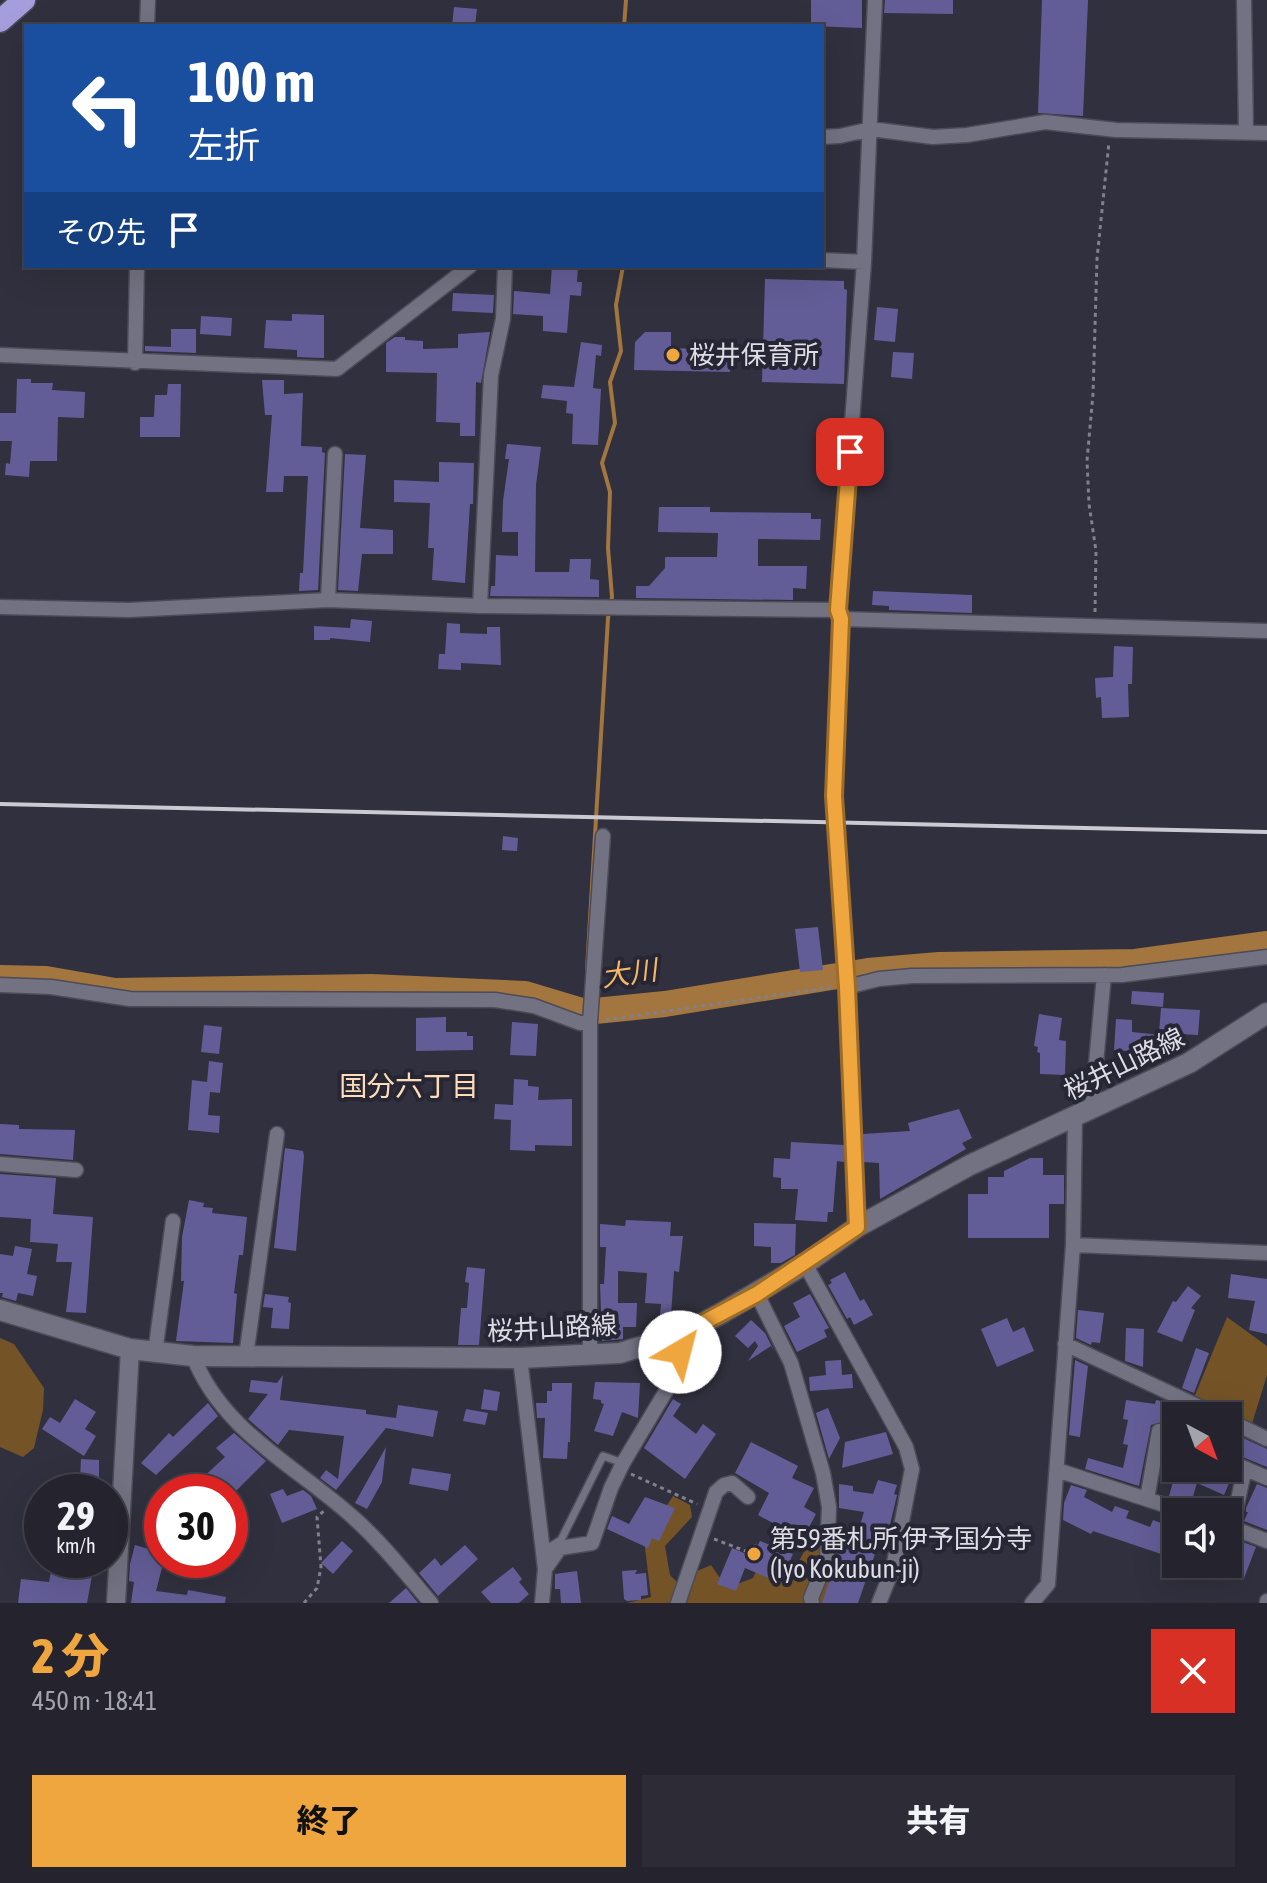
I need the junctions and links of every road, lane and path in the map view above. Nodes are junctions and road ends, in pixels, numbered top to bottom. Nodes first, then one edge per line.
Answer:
1 (24, 0) edge
2 (148, 0) edge
3 (875, 0) edge
4 (1244, 0) edge
5 (0, 21) edge
6 (147, 24) edge
7 (871, 129) junction
8 (1110, 130) junction
9 (1246, 133) junction
10 (1267, 133) edge
11 (824, 137) edge
12 (824, 260) edge
13 (864, 262) junction
14 (137, 268) edge
15 (467, 268) edge
16 (505, 268) edge
17 (0, 355) edge
18 (135, 363) junction
19 (335, 454) dead end
20 (328, 600) junction
21 (480, 606) junction
22 (0, 607) edge
23 (840, 614) junction
24 (1095, 626) junction
25 (1267, 631) edge
26 (603, 836) dead end
27 (1267, 957) edge
28 (1104, 975) junction
29 (0, 985) edge
30 (847, 987) junction
31 (1267, 1013) edge
32 (590, 1022) junction
33 (1084, 1112) junction
34 (277, 1134) dead end
35 (0, 1164) edge
36 (76, 1170) dead end
37 (173, 1221) dead end
38 (857, 1227) junction
39 (1073, 1245) junction
40 (1267, 1253) edge
41 (805, 1264) junction
42 (757, 1294) junction
43 (0, 1310) edge
44 (682, 1334) junction
45 (1065, 1344) junction
46 (130, 1349) junction
47 (155, 1353) junction
48 (590, 1355) junction
49 (193, 1356) junction
50 (246, 1356) junction
51 (520, 1358) junction
52 (1189, 1402) edge
53 (1242, 1427) edge
54 (1162, 1432) edge
55 (1267, 1439) edge
56 (622, 1466) junction
57 (1242, 1467) edge
58 (1245, 1468) junction
59 (1057, 1470) junction
60 (1267, 1478) edge
61 (748, 1497) dead end
62 (1237, 1498) edge
63 (1147, 1499) junction
64 (334, 1502) junction
65 (696, 1504) dead end
66 (1162, 1504) edge
67 (1242, 1531) edge
68 (702, 1534) junction
69 (1267, 1541) edge
70 (543, 1551) junction
71 (748, 1552) dead end
72 (545, 1569) junction
73 (116, 1603) edge
74 (304, 1603) edge
75 (431, 1603) edge
76 (542, 1603) edge
77 (678, 1603) edge
78 (812, 1603) edge
79 (879, 1603) edge
80 (1032, 1603) edge

1 - 5 highway
2 - 6 street
3 - 7 street
4 - 9 street
7 - 8 street
7 - 11 street
7 - 13 street
8 - 9 street
8 - 24 path
9 - 10 street
12 - 13 street
13 - 23 street
14 - 18 street
15 - 18 street
16 - 21 street
17 - 18 street
19 - 20 street
20 - 21 street
20 - 22 street
21 - 23 street
23 - 24 street
23 - 30 street
24 - 25 street
26 - 32 street
27 - 28 street
28 - 30 street
28 - 33 street
29 - 32 street
30 - 32 path
30 - 38 street
31 - 33 main road, 桜井山路線
32 - 48 street
33 - 38 main road, 桜井山路線
33 - 39 street
34 - 50 street
35 - 36 street
37 - 47 street
38 - 41 main road, 桜井山路線
39 - 40 street
39 - 45 street
41 - 42 main road, 桜井山路線
41 - 79 street
42 - 44 main road, 桜井山路線
42 - 78 street
43 - 46 main road, 桜井山路線
44 - 48 main road, 桜井山路線
44 - 56 street
45 - 52 street
45 - 59 street
46 - 47 main road, 桜井山路線
46 - 73 street
47 - 49 main road, 桜井山路線
48 - 51 main road, 桜井山路線
49 - 50 main road, 桜井山路線
49 - 64 street
50 - 51 main road, 桜井山路線
51 - 70 street
53 - 55 street
54 - 63 street
56 - 65 path
56 - 70 lane
56 - 72 street
57 - 58 street
58 - 60 street
58 - 62 street
59 - 63 street
59 - 80 street
61 - 68 street
63 - 66 street
64 - 74 path
64 - 75 street
67 - 69 street
68 - 71 path
68 - 77 street
70 - 72 street
72 - 76 street

